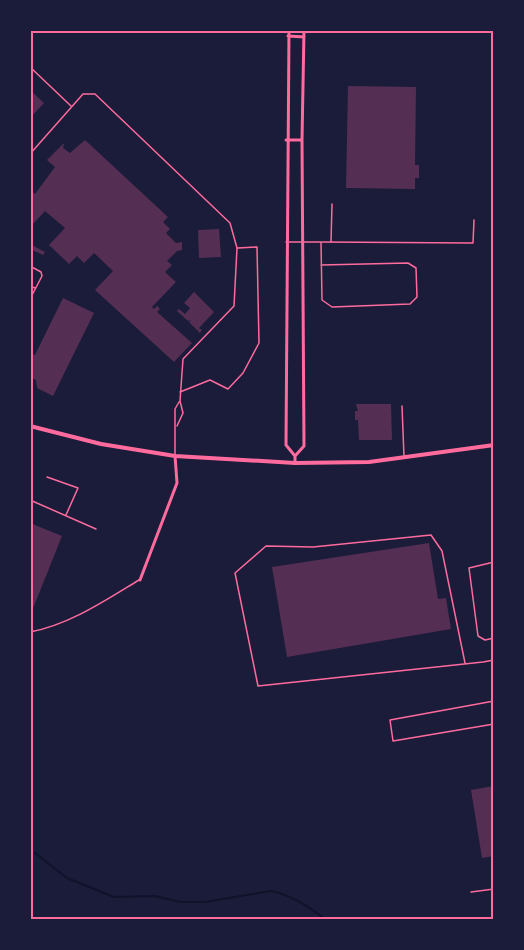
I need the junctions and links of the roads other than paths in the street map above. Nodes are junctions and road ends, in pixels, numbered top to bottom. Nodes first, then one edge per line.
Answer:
1 (289, 30) edge
2 (304, 30) edge
3 (288, 36) junction
4 (304, 36) junction
5 (30, 67) edge
6 (71, 106) junction
7 (286, 140) junction
8 (302, 140) junction
9 (30, 154) edge
10 (332, 204) dead end
11 (474, 220) dead end
12 (286, 242) junction
13 (302, 242) junction
14 (321, 242) junction
15 (331, 243) junction
16 (237, 248) junction
17 (321, 265) junction
18 (30, 266) edge
19 (30, 286) edge
20 (36, 288) junction
21 (30, 299) edge
22 (180, 392) junction
23 (180, 401) junction
24 (402, 406) dead end
25 (30, 426) edge
26 (177, 426) junction
27 (494, 445) edge
28 (175, 456) junction
29 (295, 456) junction
30 (404, 458) junction
31 (295, 464) junction
32 (47, 477) dead end
33 (30, 500) edge
34 (66, 516) junction
35 (96, 529) dead end
36 (494, 562) edge
37 (140, 580) joint
38 (30, 632) edge
39 (494, 638) edge
40 (494, 660) edge
41 (465, 663) junction
42 (494, 701) edge
43 (494, 724) edge
44 (494, 889) edge
45 (471, 892) dead end

1 - 3 street
2 - 4 street
3 - 4 street
3 - 7 street
4 - 8 street
5 - 6 lane
6 - 9 lane
6 - 16 lane
7 - 8 street
7 - 12 street
8 - 13 street
10 - 15 lane
11 - 15 lane
12 - 13 lane
12 - 29 street
13 - 14 lane
13 - 29 street
14 - 15 lane
14 - 17 lane
16 - 22 lane
16 - 22 lane
17 - 17 lane
18 - 20 lane
19 - 20 lane
20 - 21 lane
22 - 23 lane
23 - 26 lane
23 - 26 lane
24 - 30 lane
25 - 28 street
26 - 28 lane
27 - 30 street
28 - 31 street
28 - 37 street
29 - 31 street
30 - 31 street
32 - 34 lane
33 - 34 lane
34 - 35 lane
36 - 39 lane
37 - 38 lane
40 - 41 lane
41 - 41 lane
42 - 43 lane
44 - 45 lane

